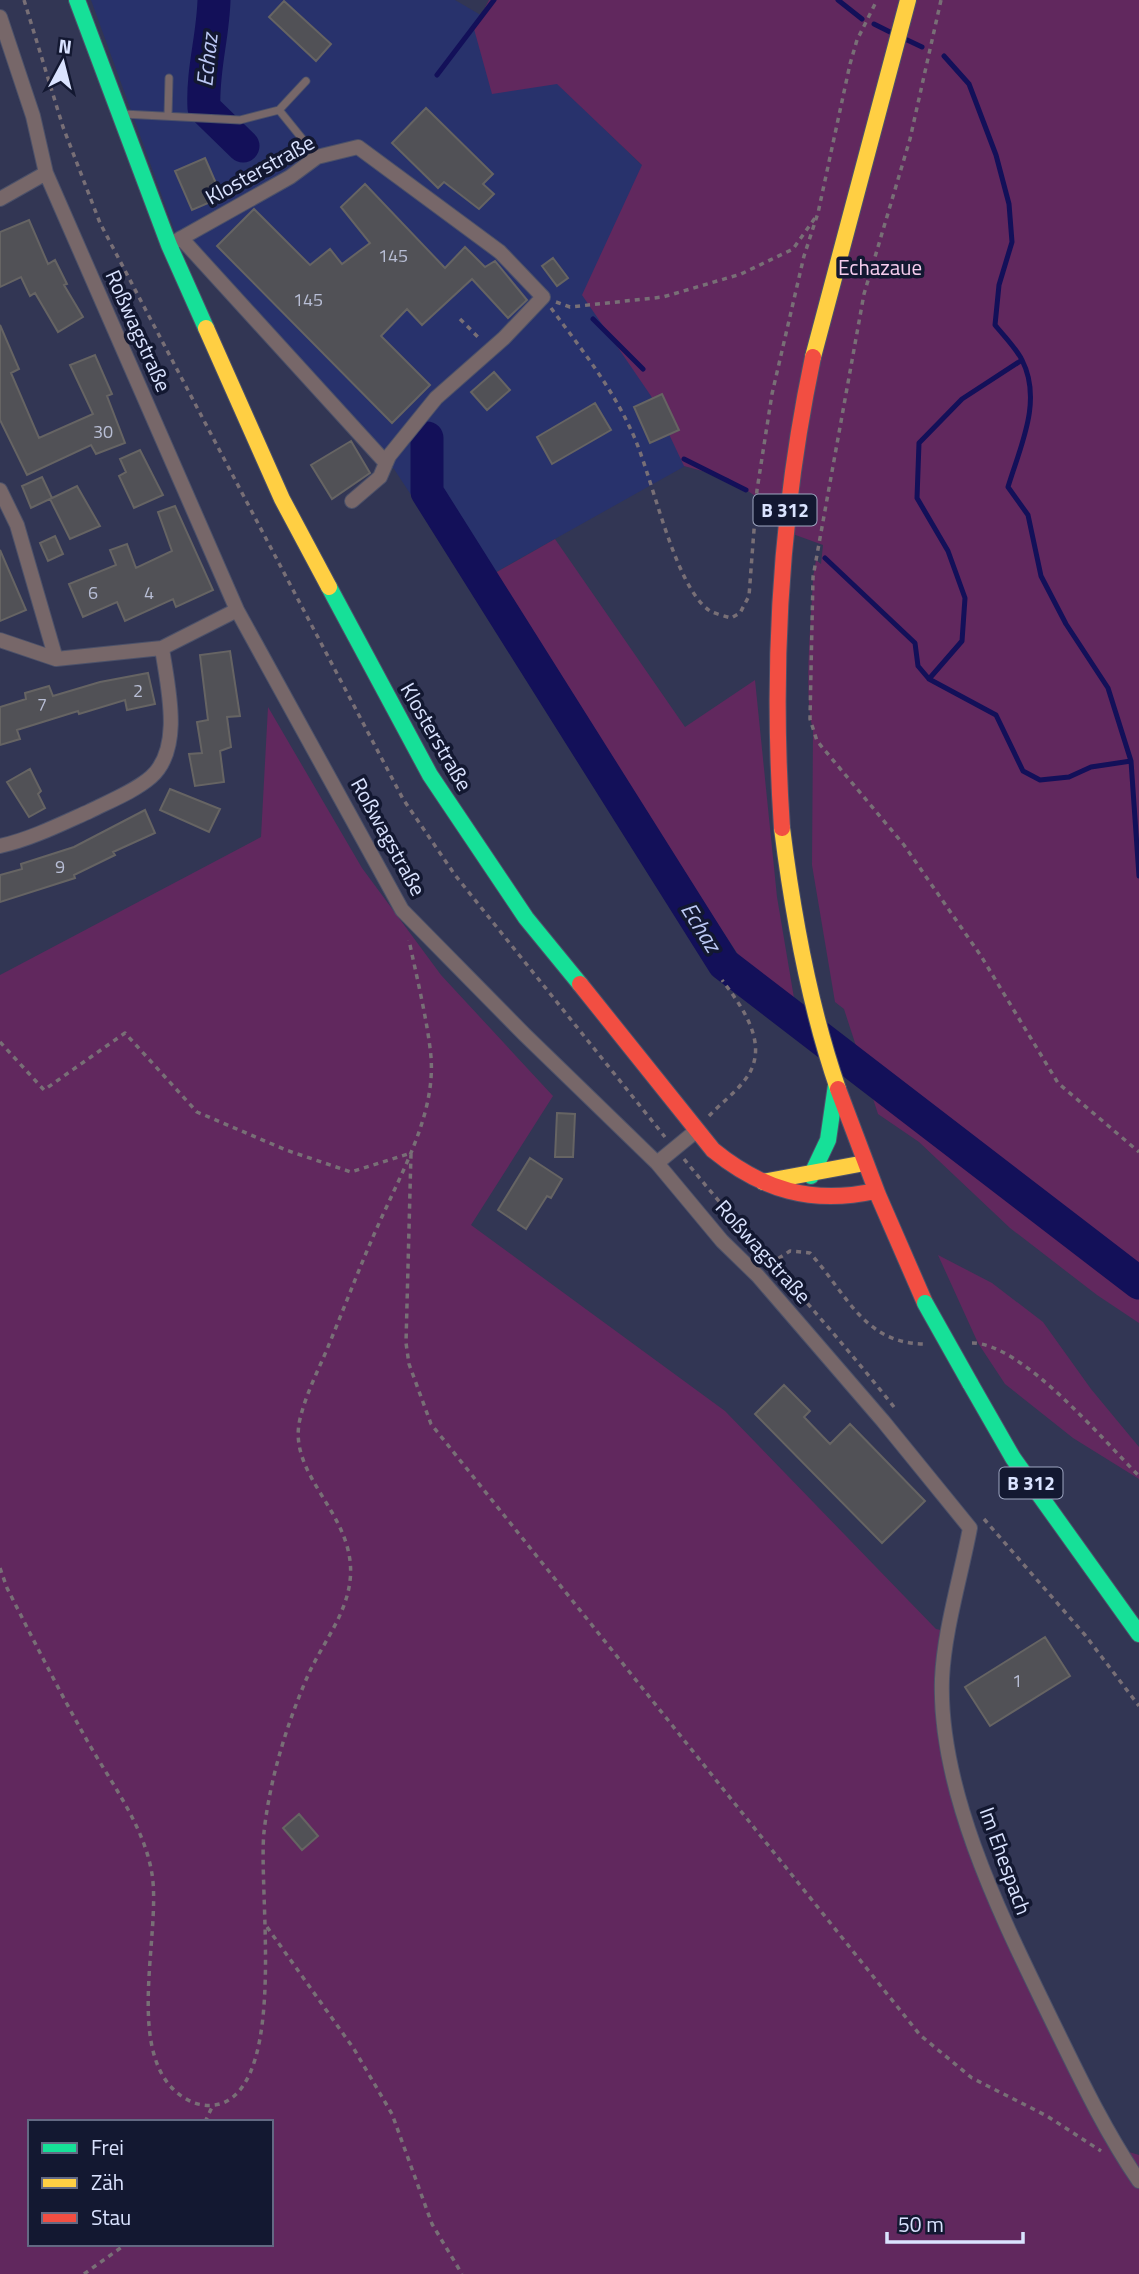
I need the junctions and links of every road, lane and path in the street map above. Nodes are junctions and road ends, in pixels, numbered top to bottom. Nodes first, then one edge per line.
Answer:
1 (24, 0) edge
2 (77, 0) edge
3 (877, 0) edge
4 (908, 0) edge
5 (941, 0) edge
6 (0, 17) edge
7 (169, 78) dead end
8 (306, 80) dead end
9 (279, 110) junction
10 (119, 114) junction
11 (168, 116) junction
12 (317, 158) junction
13 (46, 173) junction
14 (0, 199) edge
15 (818, 213) junction
16 (175, 242) junction
17 (543, 297) junction
18 (460, 319) dead end
19 (482, 353) junction
20 (386, 463) junction
21 (0, 490) edge
22 (352, 501) dead end
23 (237, 610) junction
24 (0, 640) edge
25 (162, 648) junction
26 (56, 659) junction
27 (0, 846) edge
28 (402, 910) junction
29 (722, 980) dead end
30 (0, 1042) edge
31 (836, 1083) junction
32 (696, 1131) junction
33 (674, 1147) junction
34 (1139, 1152) edge
35 (411, 1153) junction
36 (657, 1163) junction
37 (865, 1163) junction
38 (811, 1176) junction
39 (763, 1182) junction
40 (875, 1191) junction
41 (745, 1234) dead end
42 (970, 1528) joint
43 (0, 1568) edge
44 (1085, 1634) dead end
45 (1139, 1634) edge
46 (1139, 1706) edge
47 (266, 1925) junction
48 (212, 2107) junction
49 (206, 2120) edge
50 (1116, 2148) junction
51 (1139, 2181) edge
52 (123, 2246) edge
53 (84, 2274) edge
54 (462, 2274) edge

1 - 33 path
2 - 10 main road, Klosterstraße
3 - 15 path
4 - 31 main road, B 312
5 - 34 path
6 - 13 street, Roßwagstraße
7 - 11 lane
8 - 9 lane
9 - 11 lane
9 - 12 lane
10 - 11 lane
10 - 16 main road, Klosterstraße
12 - 16 street, Klosterstraße
12 - 17 street, Klosterstraße
13 - 14 street
13 - 23 street, Roßwagstraße
15 - 17 path
15 - 17 path
16 - 20 street
16 - 32 main road, Klosterstraße
17 - 19 street
18 - 19 path
19 - 20 street
20 - 22 street
21 - 26 street
23 - 25 street
23 - 28 street, Roßwagstraße
24 - 26 street
25 - 26 street
25 - 27 street
28 - 35 path
28 - 36 street, Roßwagstraße
29 - 32 path
30 - 35 path
31 - 37 main road, B 312
31 - 38 main road
32 - 33 street
32 - 39 main road, Klosterstraße
33 - 36 street
33 - 41 path
35 - 47 path
35 - 50 path
36 - 42 street, Roßwagstraße
37 - 38 main road
37 - 40 main road, B 312
38 - 39 main road
39 - 40 main road, Klosterstraße
40 - 45 main road, B 312, bridge
42 - 50 street, Im Ehespach
43 - 48 path
44 - 46 path
47 - 48 path
47 - 54 path
48 - 49 path
50 - 51 street, Im Ehespach
52 - 53 path

